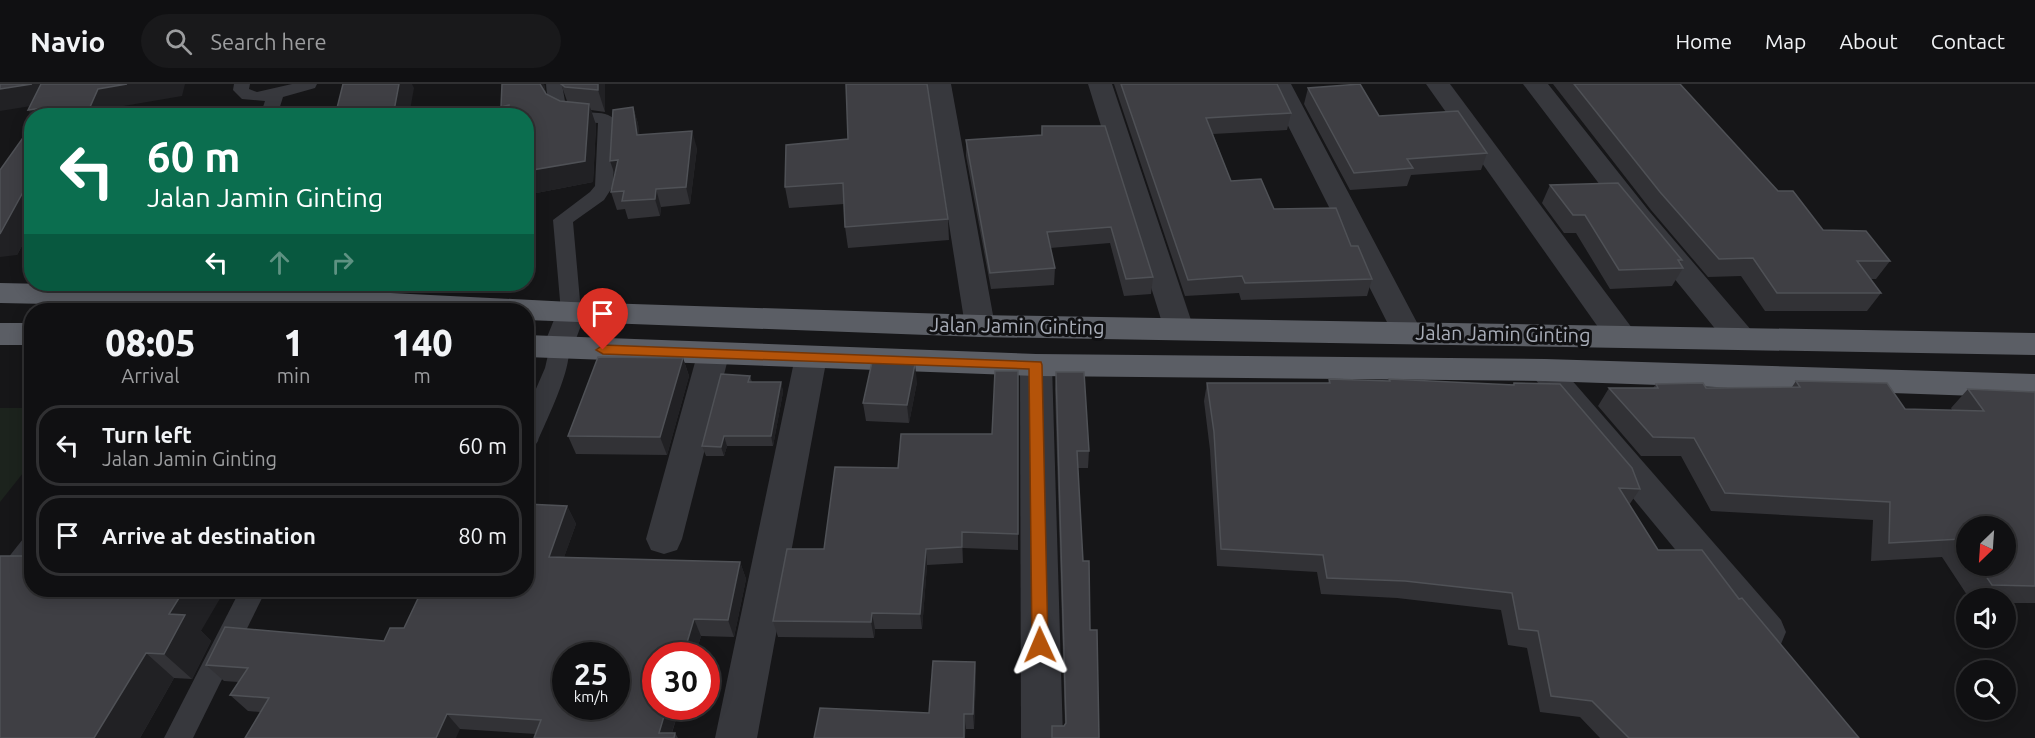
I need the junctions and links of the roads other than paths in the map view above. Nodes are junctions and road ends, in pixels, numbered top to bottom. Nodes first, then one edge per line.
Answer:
1 (242, 84) edge
2 (309, 84) edge
3 (554, 84) edge
4 (939, 84) edge
5 (1100, 84) edge
6 (1279, 84) edge
7 (1438, 84) edge
8 (1535, 84) edge
9 (276, 94) junction
10 (271, 108) edge
11 (98, 291) edge
12 (290, 291) edge
13 (332, 292) edge
14 (0, 293) edge
15 (414, 303) edge
16 (534, 311) edge
17 (571, 312) junction
18 (980, 327) junction
19 (1179, 329) junction
20 (1407, 332) junction
21 (0, 334) edge
22 (24, 334) edge
23 (1621, 336) junction
24 (1741, 339) junction
25 (2035, 344) edge
26 (534, 346) edge
27 (559, 347) junction
28 (713, 355) junction
29 (811, 357) junction
30 (1036, 365) junction
31 (1545, 370) junction
32 (2035, 386) edge
33 (534, 422) edge
34 (664, 539) dead end
35 (18, 554) edge
36 (0, 586) edge
37 (249, 597) edge
38 (1789, 657) edge
39 (178, 738) edge
40 (736, 738) edge
41 (1042, 738) edge

1 - 9 lane
2 - 9 lane
3 - 17 lane
4 - 18 street
5 - 19 street
6 - 20 street
7 - 23 street
8 - 24 street
9 - 10 lane
11 - 14 highway, Jalan Jamin Ginting
12 - 13 highway, Jalan Jamin Ginting
13 - 15 highway, Jalan Jamin Ginting
16 - 17 highway, Jalan Jamin Ginting
17 - 18 highway, Jalan Jamin Ginting
17 - 27 street
18 - 19 highway, Jalan Jamin Ginting
19 - 20 highway, Jalan Jamin Ginting
20 - 23 highway, Jalan Jamin Ginting
21 - 22 highway
23 - 24 highway, Jalan Jamin Ginting
24 - 25 highway, Jalan Jamin Ginting
26 - 27 highway, Jalan Jamin Ginting
27 - 28 highway, Jalan Jamin Ginting
27 - 33 lane
28 - 29 highway, Jalan Jamin Ginting
28 - 34 street
29 - 30 highway, Jalan Jamin Ginting
29 - 40 street
30 - 31 highway, Jalan Jamin Ginting
30 - 41 street
31 - 32 highway, Jalan Jamin Ginting
31 - 38 street
35 - 36 lane
37 - 39 lane

